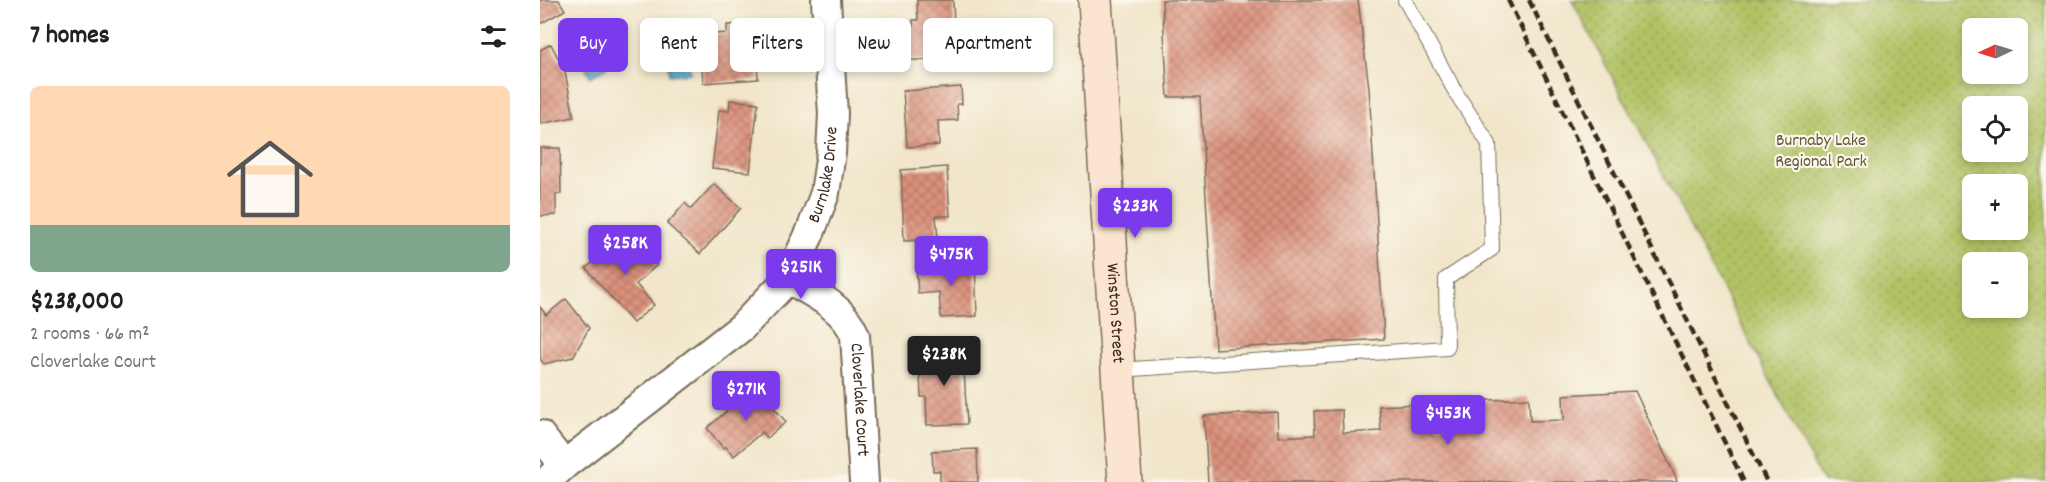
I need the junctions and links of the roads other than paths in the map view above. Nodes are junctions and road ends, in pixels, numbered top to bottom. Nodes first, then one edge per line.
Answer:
1 (826, 0) edge
2 (1095, 0) edge
3 (1405, 0) edge
4 (789, 279) junction
5 (1118, 370) junction
6 (540, 435) edge
7 (555, 474) edge
8 (864, 482) edge
9 (1125, 482) edge

1 - 4 street, Burnlake Drive
2 - 5 street, Winston Street
3 - 5 lane
4 - 7 street, Burnlake Drive
4 - 8 street, Cloverlake Court
5 - 9 street, Winston Street
6 - 7 street

